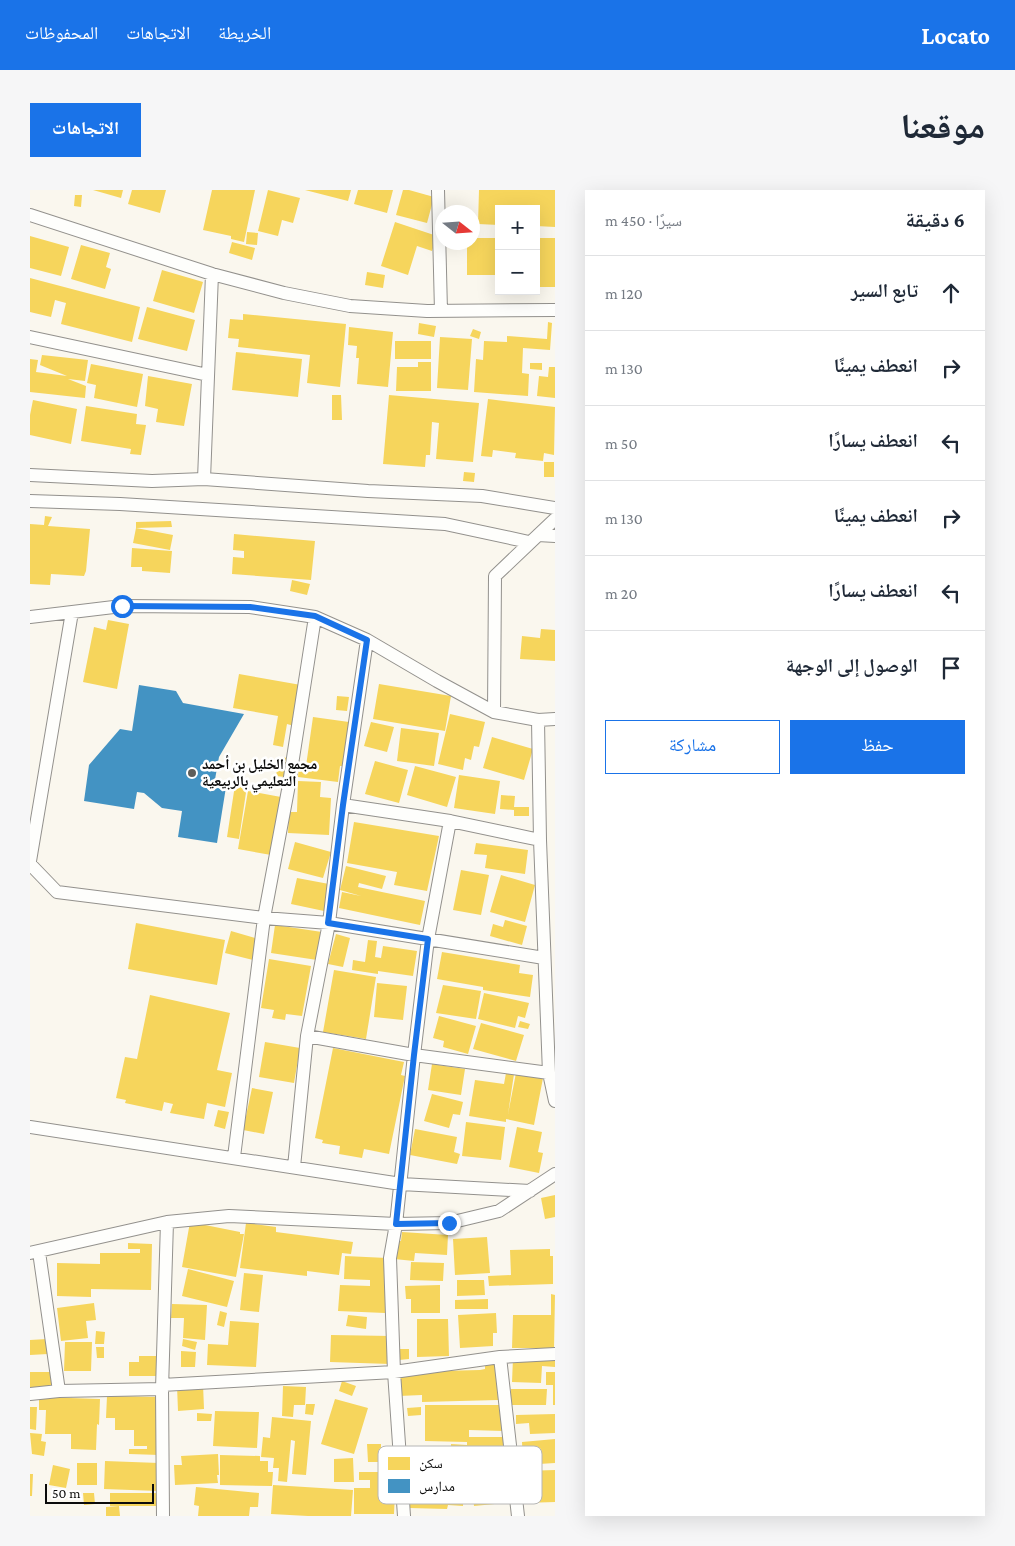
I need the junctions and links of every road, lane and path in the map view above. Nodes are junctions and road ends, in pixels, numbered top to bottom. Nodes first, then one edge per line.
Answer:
1 (438, 190) edge
2 (30, 215) edge
3 (212, 274) junction
4 (555, 310) edge
5 (441, 311) junction
6 (30, 337) edge
7 (208, 374) junction
8 (30, 475) edge
9 (204, 480) junction
10 (30, 501) edge
11 (555, 508) edge
12 (555, 518) edge
13 (555, 536) edge
14 (534, 538) junction
15 (72, 612) junction
16 (315, 616) junction
17 (30, 617) edge
18 (367, 640) junction
19 (494, 712) junction
20 (555, 719) edge
21 (538, 720) junction
22 (343, 805) junction
23 (450, 821) junction
24 (540, 840) junction
25 (30, 862) edge
26 (264, 918) junction
27 (328, 923) junction
28 (428, 939) junction
29 (544, 958) junction
30 (307, 1036) junction
31 (414, 1055) junction
32 (549, 1073) junction
33 (555, 1101) edge
34 (30, 1127) edge
35 (234, 1157) junction
36 (294, 1167) junction
37 (555, 1174) edge
38 (401, 1184) junction
39 (530, 1191) junction
40 (167, 1222) junction
41 (396, 1224) junction
42 (34, 1253) edge
43 (555, 1354) edge
44 (500, 1357) junction
45 (394, 1372) junction
46 (162, 1387) junction
47 (59, 1391) junction
48 (30, 1394) edge
49 (399, 1446) edge
50 (510, 1446) edge
51 (163, 1516) edge

1 - 5 street
2 - 3 street
3 - 5 street
3 - 7 street
4 - 5 street
6 - 7 street
7 - 9 street
8 - 9 street
9 - 11 street
10 - 14 street
12 - 14 street
13 - 14 street
14 - 19 street
15 - 16 street
15 - 17 street
15 - 25 street
16 - 18 street
16 - 26 street
18 - 19 street
18 - 22 street
19 - 21 street
20 - 21 street
21 - 24 street
22 - 23 street
22 - 27 street
23 - 24 street
23 - 28 street
24 - 29 street
25 - 26 street
26 - 27 street
26 - 35 street
27 - 28 street
27 - 30 street
28 - 29 street
28 - 31 street
29 - 32 street
30 - 31 street
30 - 36 street
31 - 32 street
31 - 38 street
32 - 33 street
34 - 35 street
35 - 36 street
36 - 38 street
37 - 39 street
38 - 39 street
38 - 41 street
39 - 41 street
40 - 41 street
40 - 42 street
40 - 46 street
41 - 45 street
42 - 47 street
43 - 44 street
44 - 45 street
44 - 50 street
45 - 46 street
45 - 49 street
46 - 47 street
46 - 51 street
47 - 48 street

